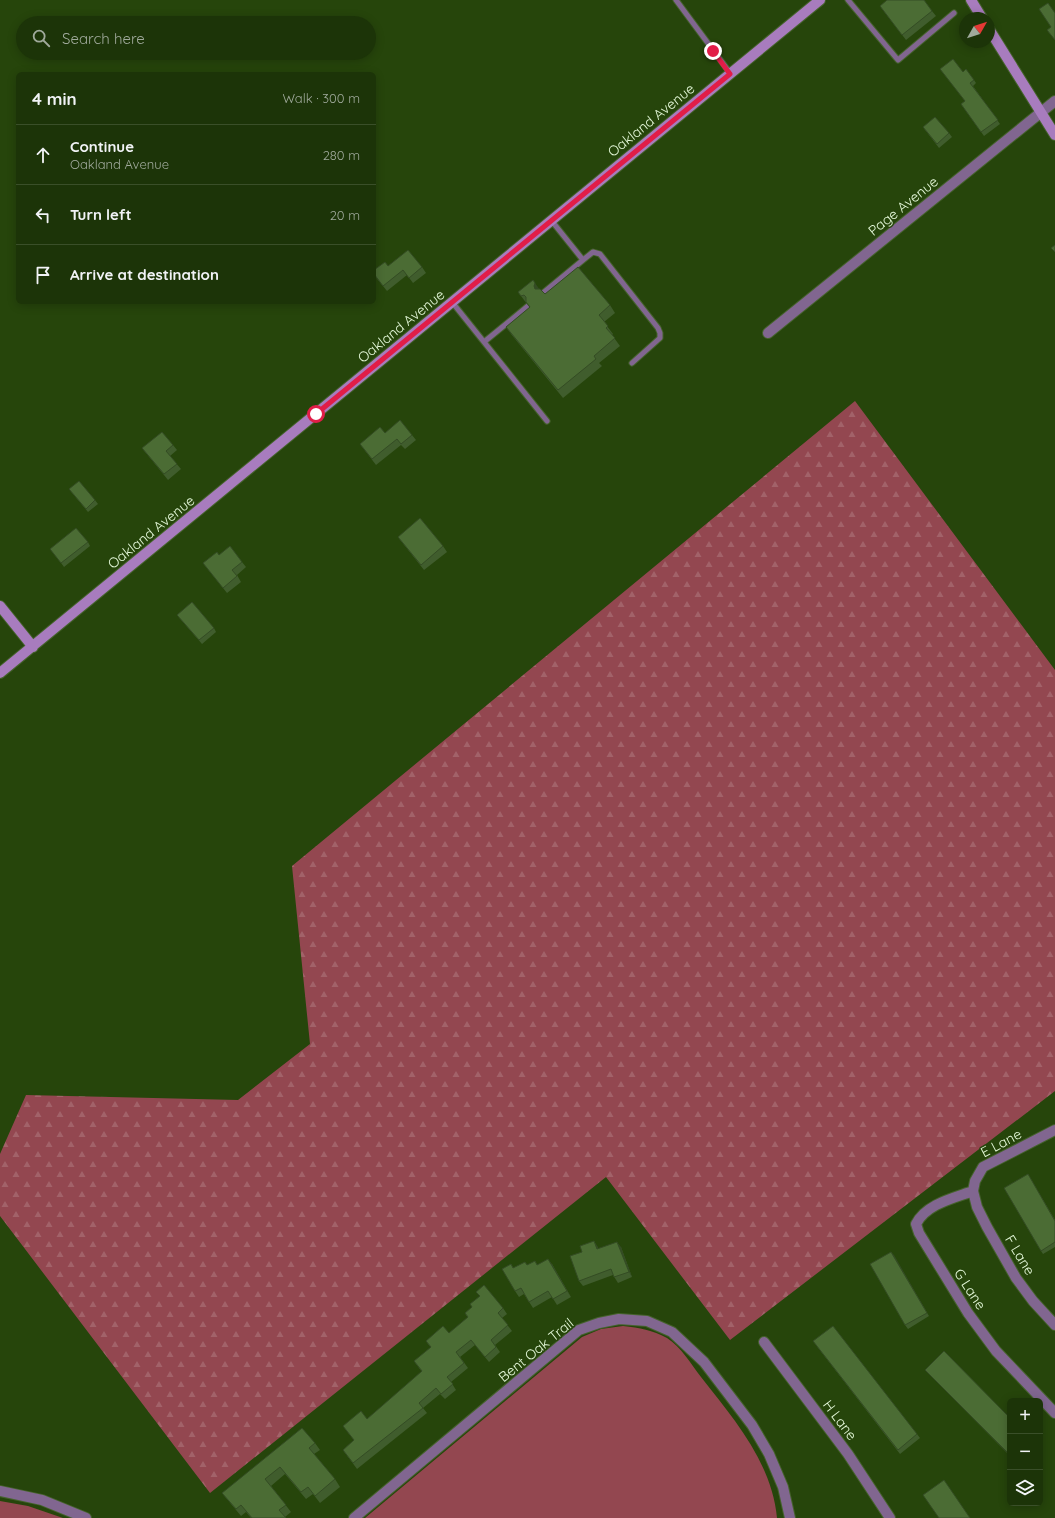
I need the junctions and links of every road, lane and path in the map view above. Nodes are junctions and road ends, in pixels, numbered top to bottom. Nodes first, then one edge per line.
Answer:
1 (676, 0) edge
2 (820, 0) edge
3 (848, 0) edge
4 (971, 0) edge
5 (978, 12) edge
6 (954, 13) dead end
7 (995, 39) edge
8 (730, 74) junction
9 (1055, 100) edge
10 (1041, 112) junction
11 (1055, 135) edge
12 (551, 220) junction
13 (582, 260) junction
14 (543, 293) edge
15 (452, 302) junction
16 (528, 306) edge
17 (768, 333) dead end
18 (484, 342) junction
19 (632, 363) dead end
20 (547, 421) dead end
21 (0, 606) edge
22 (33, 647) junction
23 (0, 673) edge
24 (1055, 1130) edge
25 (973, 1191) junction
26 (1055, 1325) edge
27 (764, 1342) dead end
28 (1055, 1413) edge
29 (0, 1492) edge
30 (86, 1518) edge
31 (354, 1518) edge
32 (790, 1518) edge
33 (890, 1518) edge

1 - 8 lane
2 - 8 street, Oakland Avenue
3 - 6 lane
4 - 5 street
7 - 10 street
8 - 12 street, Oakland Avenue
9 - 10 street, Page Avenue
10 - 11 street
10 - 17 street, Page Avenue
12 - 13 lane
12 - 15 street, Oakland Avenue
13 - 14 lane
13 - 19 lane
15 - 18 lane
15 - 22 street, Oakland Avenue
16 - 18 lane
18 - 20 lane
21 - 22 street
22 - 23 street, Oakland Avenue
24 - 25 street, E Lane
25 - 26 street, F Lane
25 - 28 street, G Lane
27 - 33 street, H Lane
29 - 30 street
31 - 32 street, Bent Oak Trail

